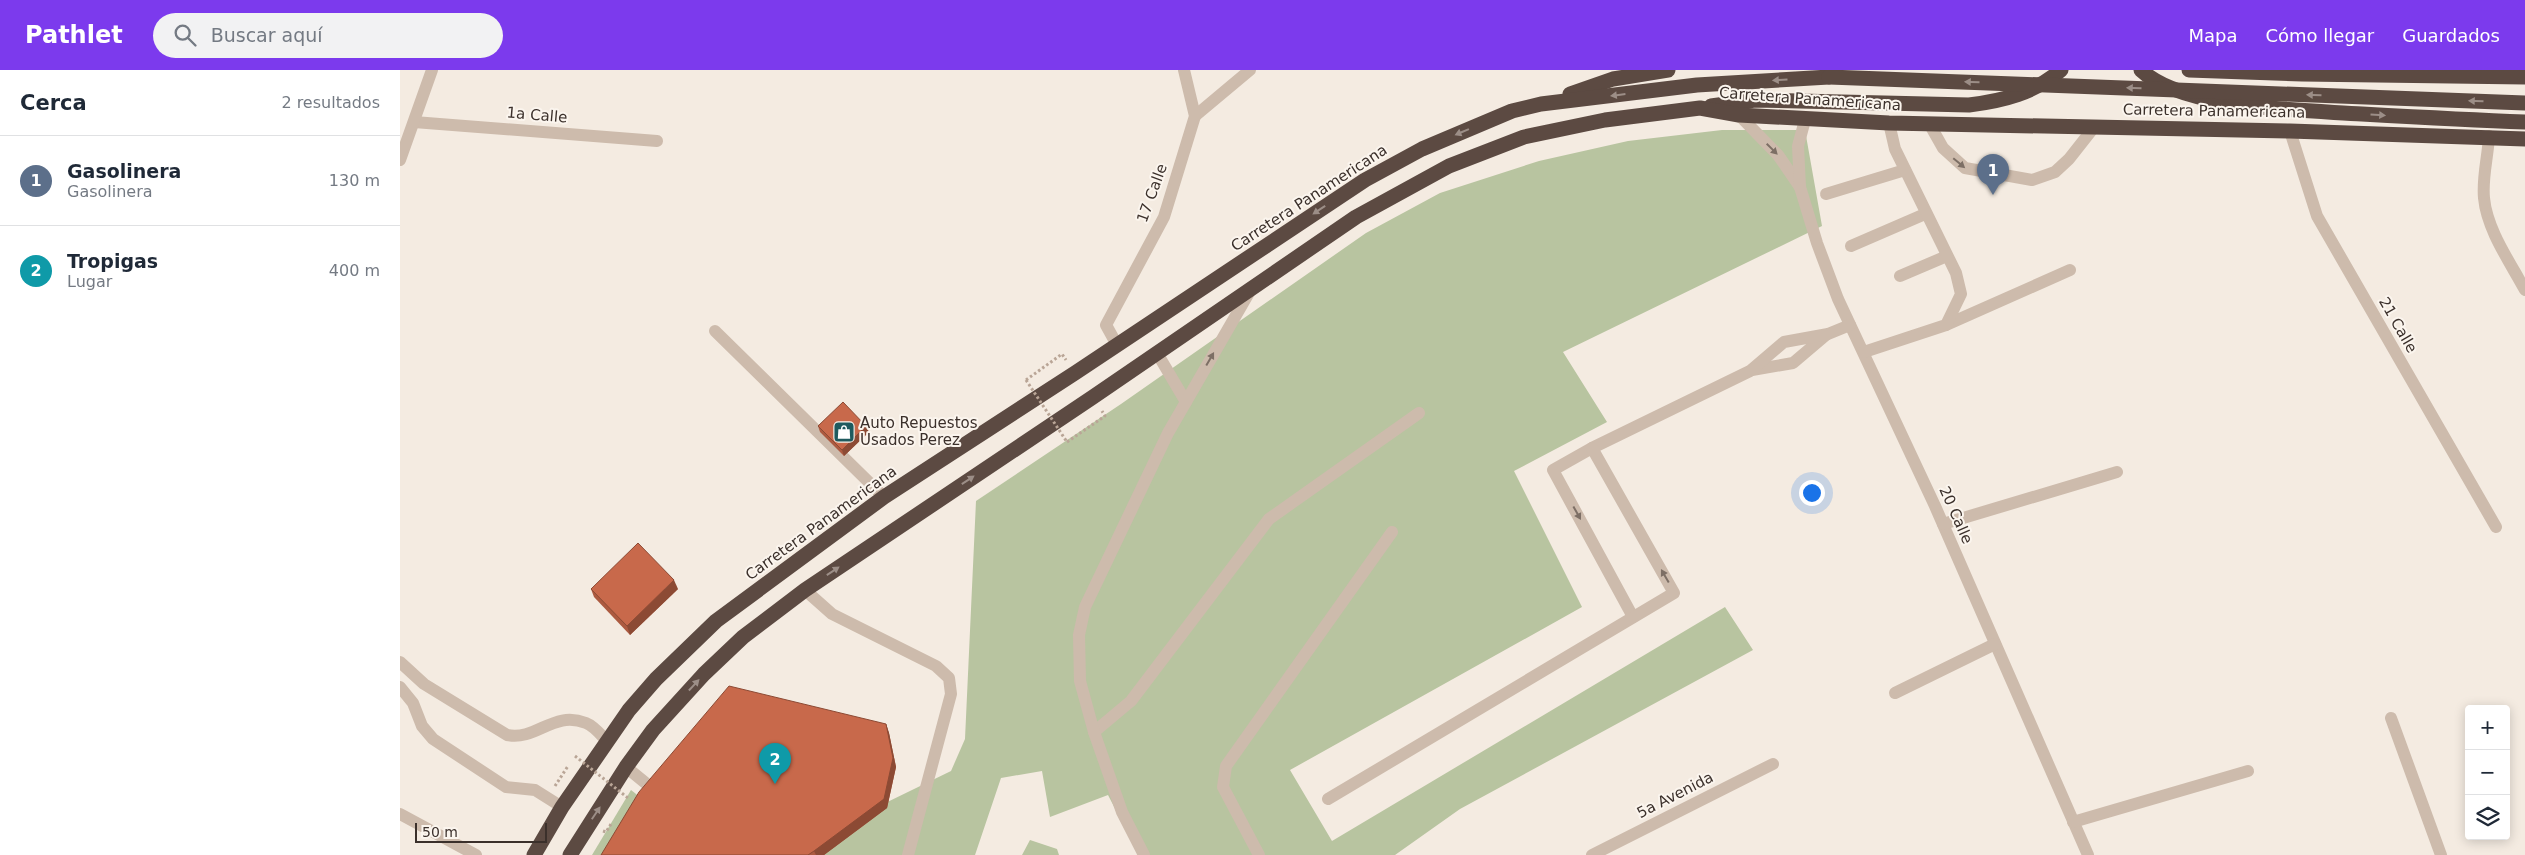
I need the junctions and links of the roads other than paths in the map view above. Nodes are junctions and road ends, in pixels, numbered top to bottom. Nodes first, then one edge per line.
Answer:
1 (432, 70) edge
2 (1184, 70) edge
3 (1250, 70) edge
4 (1668, 70) edge
5 (2061, 70) edge
6 (2142, 70) edge
7 (2189, 70) edge
8 (2525, 77) edge
9 (2525, 103) edge
10 (1541, 104) junction
11 (1700, 108) junction
12 (1739, 115) junction
13 (1195, 116) junction
14 (1805, 120) junction
15 (414, 122) junction
16 (2525, 122) edge
17 (1889, 123) junction
18 (1930, 125) junction
19 (2095, 126) junction
20 (2290, 130) junction
21 (2489, 136) junction
22 (2525, 139) edge
23 (657, 141) dead end
24 (400, 160) edge
25 (1905, 170) junction
26 (1800, 187) junction
27 (1826, 194) dead end
28 (1925, 214) junction
29 (1852, 246) dead end
30 (1947, 256) junction
31 (2070, 270) dead end
32 (1900, 276) dead end
33 (2525, 290) edge
34 (1250, 291) junction
35 (1850, 325) junction
36 (1946, 325) junction
37 (716, 331) dead end
38 (1828, 334) junction
39 (1117, 345) junction
40 (1864, 352) junction
41 (1157, 353) junction
42 (1750, 371) junction
43 (1186, 402) junction
44 (1420, 413) dead end
45 (1592, 448) junction
46 (2117, 472) dead end
47 (884, 497) junction
48 (1943, 524) junction
49 (2496, 527) dead end
50 (1392, 532) dead end
51 (805, 590) junction
52 (1633, 617) junction
53 (1995, 644) junction
54 (400, 662) edge
55 (400, 688) edge
56 (1895, 694) dead end
57 (2391, 718) dead end
58 (1094, 732) junction
59 (607, 741) junction
60 (1773, 764) dead end
61 (626, 767) junction
62 (2248, 771) dead end
63 (1328, 798) dead end
64 (667, 800) edge
65 (562, 807) junction
66 (400, 814) edge
67 (2073, 822) junction
68 (476, 855) edge
69 (534, 855) edge
70 (570, 855) edge
71 (908, 855) edge
72 (1144, 855) edge
73 (1259, 855) edge
74 (1592, 855) edge
75 (2088, 855) edge
76 (2441, 855) edge

1 - 15 street
2 - 13 street
3 - 13 street
4 - 10 highway
5 - 11 highway
6 -> 16 highway
7 - 8 highway
9 -> 10 highway, Carretera Panamericana, bridge
10 -> 39 highway, Carretera Panamericana
11 - 12 highway, Carretera Panamericana
11 - 34 highway, Carretera Panamericana
12 - 14 highway, Carretera Panamericana
12 -> 26 street, 20 Calle
13 - 39 street, 17 Calle
14 - 17 highway, Carretera Panamericana
14 - 26 street, 20 Calle
15 - 23 street, 1a Calle
15 - 24 street
17 - 18 highway, Carretera Panamericana
17 - 25 street
18 - 19 highway, Carretera Panamericana
18 -> 19 street
19 - 20 highway, Carretera Panamericana
20 - 21 highway, Carretera Panamericana
20 - 49 street, 21 Calle
21 - 22 highway, Carretera Panamericana
21 - 33 street
25 - 27 street
25 - 28 street
26 - 35 street, 20 Calle
28 - 29 street
28 - 30 street
30 - 32 street
30 - 36 street
31 - 36 street
34 - 41 highway, Carretera Panamericana
43 -> 34 street
35 - 38 street
35 - 40 street, 20 Calle
36 - 40 street
37 - 47 street
38 - 42 street
38 - 42 street
39 - 47 highway, Carretera Panamericana
40 - 48 street, 20 Calle
41 - 43 street
51 -> 41 highway, Carretera Panamericana
42 - 45 street
43 - 58 street
44 - 58 street
45 -> 52 street
52 -> 45 street
46 - 48 street
47 - 59 highway, Carretera Panamericana
48 - 53 street, 20 Calle
50 - 73 street
61 -> 51 highway, Carretera Panamericana
51 - 71 street
52 - 63 street
53 - 56 street
53 - 67 street, 20 Calle
54 - 59 street
55 - 65 street
57 - 76 street
58 - 72 street
59 - 65 highway, Carretera Panamericana
60 - 74 street, 5a Avenida
61 - 64 street
70 -> 61 highway, Carretera Panamericana
62 - 67 street
65 - 69 highway, Carretera Panamericana
66 - 68 street
67 - 75 street, 20 Calle

